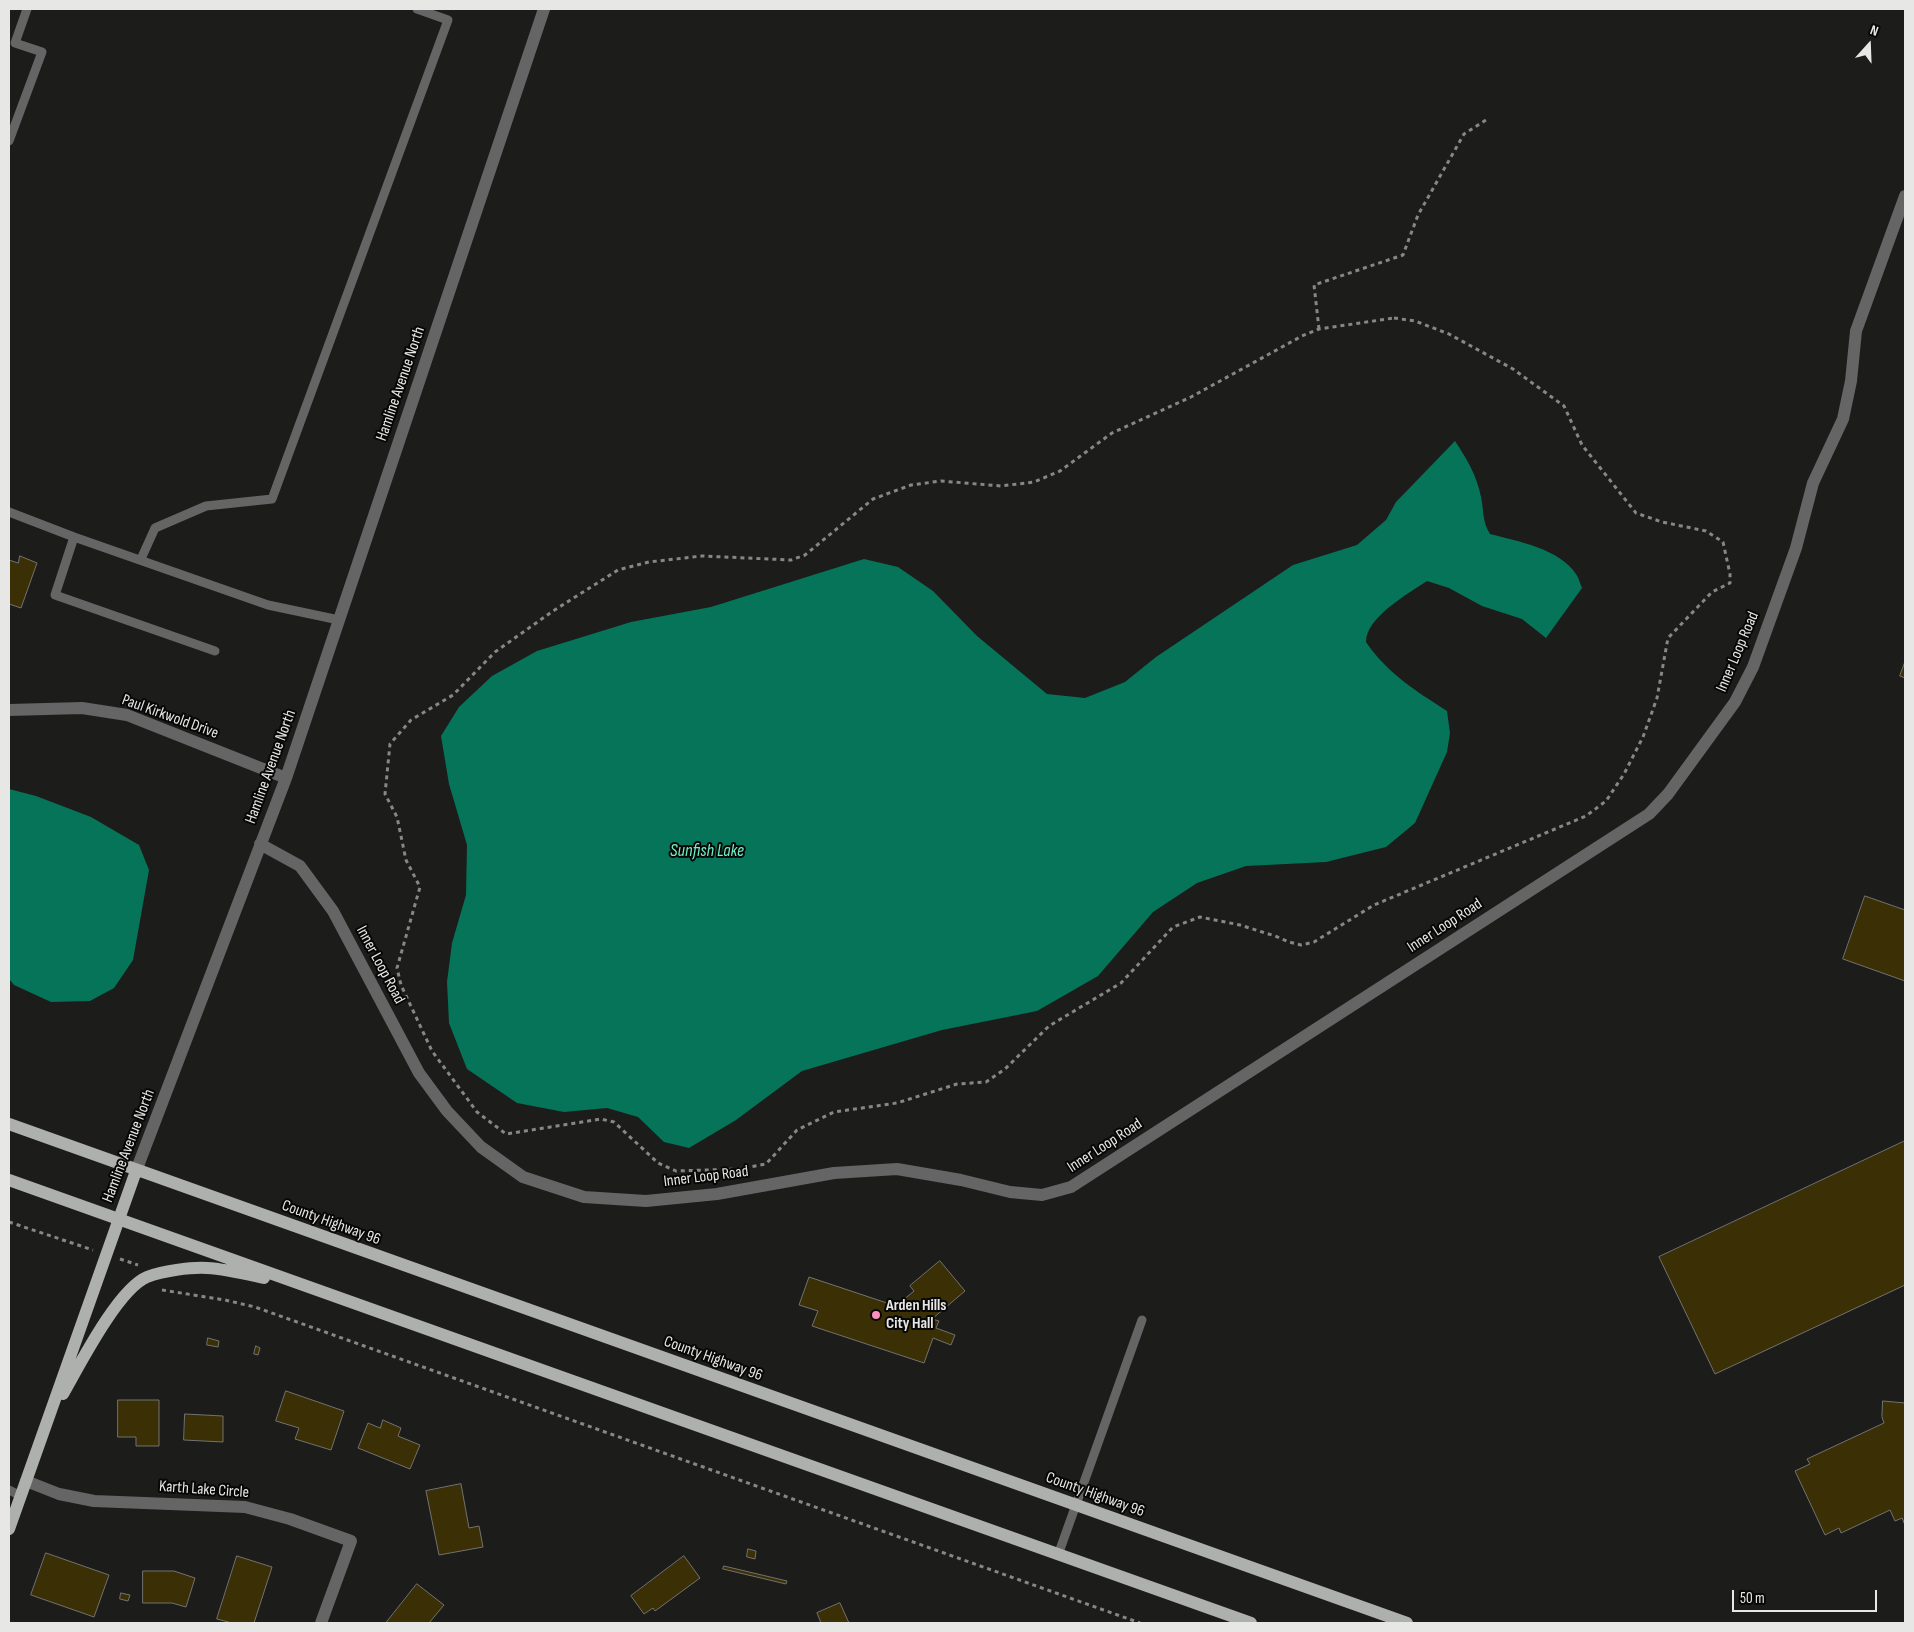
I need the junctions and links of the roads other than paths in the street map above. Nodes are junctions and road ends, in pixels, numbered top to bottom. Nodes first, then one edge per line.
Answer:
1 (27, 9) edge
2 (417, 9) edge
3 (544, 9) edge
4 (9, 141) edge
5 (1905, 196) edge
6 (9, 512) edge
7 (74, 537) junction
8 (141, 559) junction
9 (339, 620) junction
10 (215, 651) dead end
11 (9, 710) edge
12 (286, 778) junction
13 (260, 844) junction
14 (9, 1124) edge
15 (136, 1171) junction
16 (9, 1180) edge
17 (118, 1219) junction
18 (307, 1287) junction
19 (1142, 1320) dead end
20 (48, 1420) junction
21 (26, 1481) junction
22 (9, 1490) edge
23 (21, 1496) junction
24 (1077, 1506) junction
25 (9, 1529) edge
26 (1058, 1555) junction
27 (322, 1623) edge
28 (1251, 1623) edge
29 (1407, 1623) edge

1 - 4 lane
2 - 8 lane
3 - 9 street, Hamline Avenue North
5 - 13 street, Inner Loop Road
6 - 7 lane
7 - 8 lane
7 - 10 lane
8 - 9 lane
9 - 12 street, Hamline Avenue North
11 - 12 street, Paul Kirkwold Drive
12 - 13 street, Hamline Avenue North
13 - 15 street, Hamline Avenue North
14 - 15 main road, County Highway 96
15 - 17 main road, Hamline Avenue North
15 - 24 main road, County Highway 96
16 - 17 main road
17 - 18 main road
17 - 20 main road, Hamline Avenue North
18 - 20 main road
18 - 26 main road
19 - 24 lane
20 - 21 main road, Hamline Avenue North
21 - 23 main road, Hamline Avenue North
21 - 27 street, Karth Lake Circle
22 - 23 lane
23 - 25 main road, Hamline Avenue North
24 - 26 lane
24 - 29 main road, County Highway 96
26 - 28 main road

